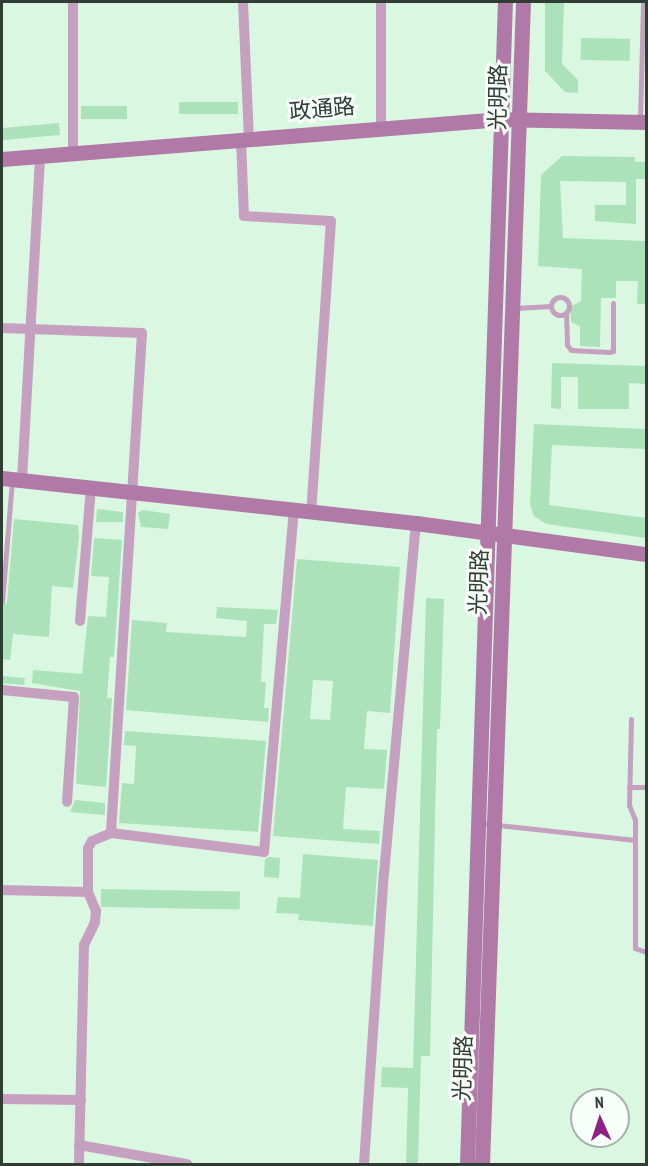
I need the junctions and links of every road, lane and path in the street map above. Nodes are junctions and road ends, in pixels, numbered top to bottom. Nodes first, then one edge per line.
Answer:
1 (73, 2) edge
2 (243, 2) edge
3 (381, 2) edge
4 (505, 2) edge
5 (523, 2) edge
6 (643, 2) edge
7 (501, 119) junction
8 (520, 119) junction
9 (644, 122) edge
10 (381, 127) junction
11 (245, 138) junction
12 (73, 153) junction
13 (40, 156) junction
14 (2, 159) edge
15 (613, 303) dead end
16 (551, 306) junction
17 (515, 308) junction
18 (566, 313) junction
19 (2, 328) edge
20 (32, 329) junction
21 (12, 479) edge
22 (91, 487) junction
23 (134, 493) junction
24 (294, 510) junction
25 (311, 513) junction
26 (416, 523) junction
27 (495, 535) junction
28 (646, 554) edge
29 (2, 602) edge
30 (80, 621) dead end
31 (2, 690) edge
32 (631, 718) dead end
33 (629, 787) junction
34 (646, 788) edge
35 (67, 802) dead end
36 (477, 823) junction
37 (494, 824) junction
38 (111, 833) junction
39 (635, 840) junction
40 (2, 890) edge
41 (88, 892) junction
42 (646, 952) edge
43 (2, 1099) edge
44 (81, 1100) junction
45 (80, 1145) junction
46 (79, 1164) edge
47 (187, 1164) edge
48 (364, 1164) edge
49 (467, 1164) edge
50 (482, 1164) edge

1 - 12 street
2 - 11 street
3 - 10 street
4 - 7 main road, 光明路
5 - 8 main road, 光明路
6 - 9 lane
7 - 8 main road, 政通路
7 - 10 main road, 政通路
7 - 27 main road, 光明路
8 - 9 main road, 政通路
8 - 17 main road, 光明路
10 - 11 main road, 政通路
11 - 12 main road, 政通路
11 - 25 street
12 - 13 main road, 政通路
13 - 14 main road, 政通路
13 - 20 street
15 - 18 lane
16 - 17 lane
16 - 18 lane
16 - 18 lane
17 - 27 main road, 光明路
19 - 20 street
20 - 21 street
20 - 23 street
21 - 22 main road
21 - 29 lane
22 - 23 main road
22 - 30 street
23 - 24 main road
23 - 38 street
24 - 25 main road
24 - 38 street
25 - 26 main road
26 - 27 main road
26 - 48 street
27 - 28 main road
27 - 36 main road, 光明路
27 - 37 main road, 光明路
31 - 35 street
32 - 33 lane
33 - 34 lane
33 - 39 lane
36 - 37 lane
36 - 49 main road, 光明路
37 - 39 lane
37 - 50 main road, 光明路
38 - 41 street
39 - 42 lane
40 - 41 street
41 - 44 street
43 - 44 street
44 - 45 street
45 - 46 street
45 - 47 street

